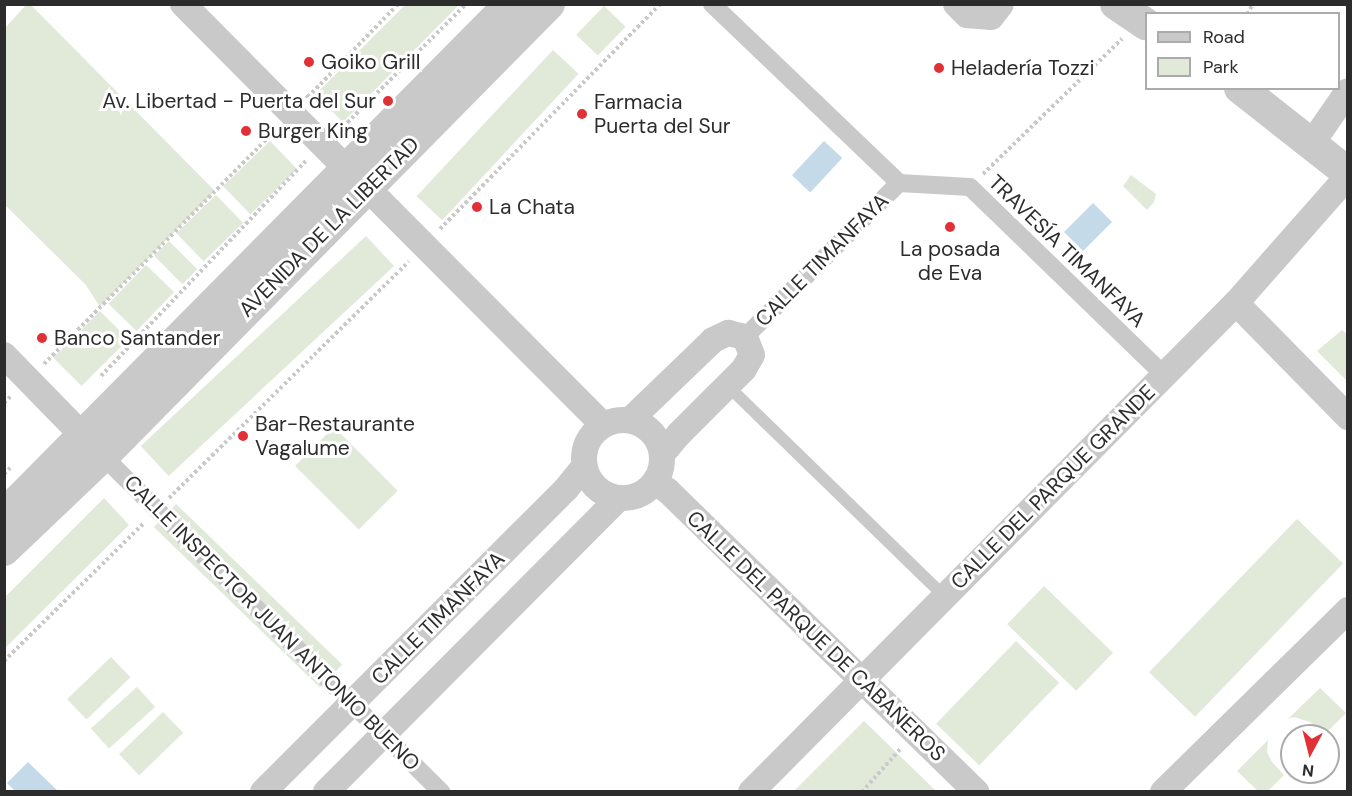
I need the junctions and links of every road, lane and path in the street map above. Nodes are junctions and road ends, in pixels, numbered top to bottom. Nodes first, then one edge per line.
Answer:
1 (183, 4) edge
2 (398, 4) edge
3 (466, 4) edge
4 (510, 4) edge
5 (549, 4) edge
6 (660, 4) edge
7 (712, 4) edge
8 (956, 4) edge
9 (1001, 4) edge
10 (1138, 13) edge
11 (299, 88) dead end
12 (1243, 90) edge
13 (1347, 92) edge
14 (272, 134) dead end
15 (1312, 143) junction
16 (323, 145) junction
17 (1347, 174) edge
18 (357, 179) junction
19 (899, 183) junction
20 (970, 187) junction
21 (423, 246) junction
22 (1236, 303) junction
23 (746, 337) junction
24 (4, 355) edge
25 (43, 365) dead end
26 (1164, 375) junction
27 (100, 377) dead end
28 (728, 386) junction
29 (11, 396) dead end
30 (4, 403) edge
31 (1347, 417) edge
32 (630, 420) junction
33 (603, 425) junction
34 (93, 446) junction
35 (662, 454) junction
36 (13, 465) dead end
37 (584, 467) junction
38 (4, 474) edge
39 (655, 482) junction
40 (619, 498) junction
41 (158, 510) junction
42 (4, 515) edge
43 (4, 550) edge
44 (945, 597) junction
45 (1347, 610) edge
46 (4, 661) edge
47 (863, 680) junction
48 (353, 702) junction
49 (916, 732) junction
50 (385, 733) junction
51 (263, 792) edge
52 (326, 792) edge
53 (441, 792) edge
54 (751, 792) edge
55 (862, 792) edge
56 (976, 792) edge
57 (1163, 792) edge

1 - 16 street
2 - 11 path
3 - 16 path
4 - 18 street, AVENIDA DE LA LIBERTAD
5 - 18 street, AVENIDA DE LA LIBERTAD
6 - 21 path
7 - 19 street
8 - 9 street
10 - 20 path
12 - 15 street
13 - 15 street
14 - 25 path
15 - 17 street
16 - 18 street
16 - 27 path
17 - 22 street, CALLE DEL PARQUE GRANDE
18 - 21 street
18 - 34 street, AVENIDA DE LA LIBERTAD
19 - 20 street, TRAVESÍA TIMANFAYA
19 - 23 street, CALLE TIMANFAYA
20 - 26 street, TRAVESÍA TIMANFAYA
21 - 33 street
21 - 41 path
22 - 26 street, CALLE DEL PARQUE GRANDE
22 - 31 street
23 - 28 street, CALLE TIMANFAYA
23 - 32 street, CALLE TIMANFAYA
24 - 34 street, CALLE INSPECTOR JUAN ANTONIO BUENO
26 - 44 street, CALLE DEL PARQUE GRANDE
28 - 35 street, CALLE TIMANFAYA
28 - 44 lane
29 - 30 path
32 - 33 street
32 - 35 street
33 - 37 street
34 - 41 street, CALLE INSPECTOR JUAN ANTONIO BUENO
34 - 42 street, AVENIDA DE LA LIBERTAD
34 - 43 street, AVENIDA DE LA LIBERTAD
35 - 39 street
36 - 38 path
37 - 40 street
37 - 48 street, CALLE TIMANFAYA
39 - 40 street
39 - 47 street, CALLE DEL PARQUE DE CABAÑEROS
40 - 50 street, CALLE TIMANFAYA
41 - 46 path
41 - 48 street, CALLE INSPECTOR JUAN ANTONIO BUENO
44 - 47 street, CALLE DEL PARQUE GRANDE
45 - 57 street
47 - 49 street, CALLE DEL PARQUE DE CABAÑEROS
47 - 54 street, CALLE DEL PARQUE GRANDE
48 - 50 street, CALLE INSPECTOR JUAN ANTONIO BUENO
48 - 51 street, CALLE TIMANFAYA
49 - 55 path
49 - 56 street, CALLE DEL PARQUE DE CABAÑEROS
50 - 52 street, CALLE TIMANFAYA
50 - 53 street, CALLE INSPECTOR JUAN ANTONIO BUENO

